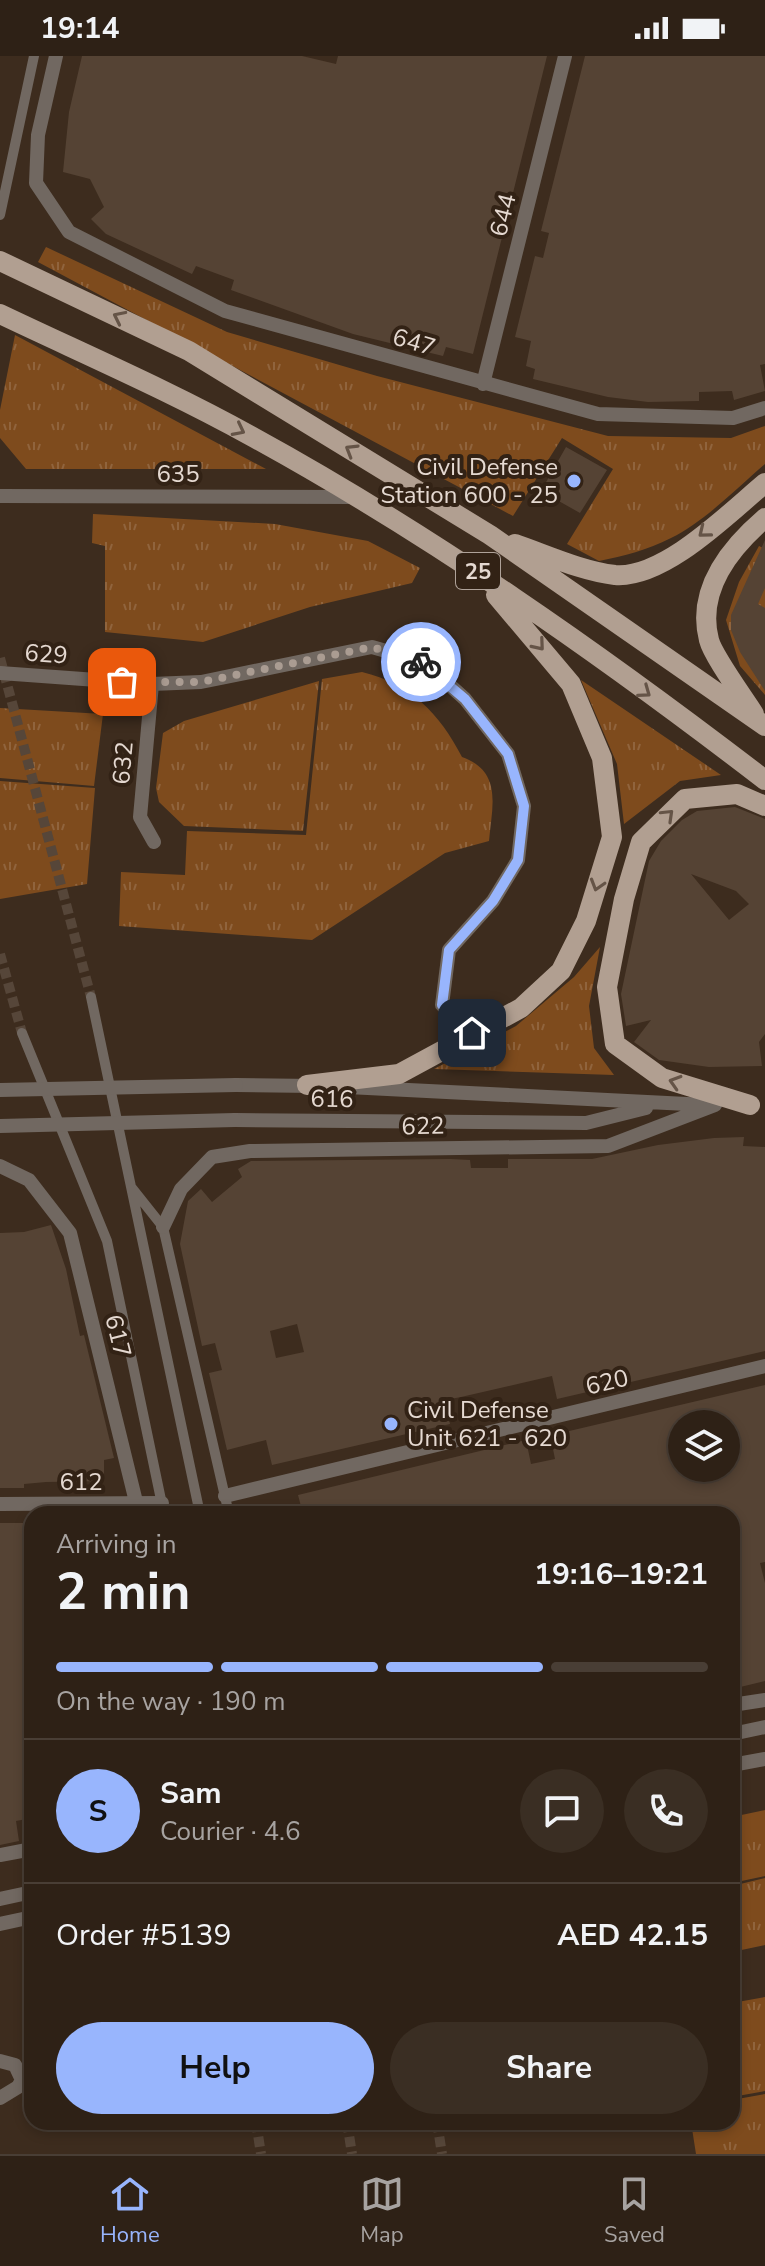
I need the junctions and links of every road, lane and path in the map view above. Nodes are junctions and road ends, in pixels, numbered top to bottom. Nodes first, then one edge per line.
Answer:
1 (34, 56) edge
2 (56, 56) edge
3 (565, 56) edge
4 (0, 215) edge
5 (0, 261) edge
6 (0, 314) edge
7 (483, 384) junction
8 (765, 408) edge
9 (765, 483) edge
10 (0, 496) edge
11 (356, 497) junction
12 (765, 518) edge
13 (490, 535) junction
14 (469, 565) junction
15 (0, 673) edge
16 (152, 684) junction
17 (761, 724) edge
18 (765, 780) edge
19 (765, 806) edge
20 (154, 842) dead end
21 (91, 997) tunnel mouth
22 (22, 1033) tunnel mouth
23 (472, 1033) junction
24 (307, 1085) junction
25 (0, 1090) edge
26 (662, 1104) junction
27 (715, 1105) junction
28 (757, 1105) edge
29 (0, 1126) edge
30 (0, 1166) edge
31 (131, 1187) junction
32 (163, 1227) junction
33 (765, 1366) edge
34 (225, 1496) junction
35 (0, 1504) edge
36 (55, 1506) edge
37 (137, 1506) edge
38 (162, 1506) edge
39 (198, 1506) edge
40 (227, 1506) edge
41 (765, 1700) edge
42 (740, 1704) edge
43 (765, 1727) edge
44 (740, 1732) edge
45 (765, 1759) edge
46 (740, 1764) edge
47 (24, 1850) edge
48 (0, 1855) edge
49 (24, 1894) edge
50 (0, 1899) edge
51 (24, 1919) edge
52 (0, 1924) edge
53 (0, 2061) edge
54 (0, 2098) edge

1 - 4 street
2 - 7 street, 647
3 - 7 street, 644
13 -> 5 main road, 25
6 -> 11 main road, 25
7 - 8 street, 647
9 -> 13 main road
10 - 11 street, 635
11 - 14 main road, 25
12 - 17 main road
13 - 17 main road, 25
14 -> 18 main road, 25
14 -> 23 main road
15 - 16 street, 629
16 - 20 street, 632
16 - 23 street, 629
28 -> 19 main road
21 - 31 street
22 - 38 street
23 - 24 main road
24 - 25 street, 616, bridge
24 - 26 street, 616
26 - 27 street, 616
26 - 29 street, 616, bridge
27 - 28 street, 616
27 - 32 street, 622
30 - 37 street, 617
31 - 32 street
31 - 39 street
32 - 34 street
33 - 34 street, 620
34 - 40 street
35 - 36 street, 612
41 - 42 street
43 - 44 street
45 - 46 street
47 - 48 street
49 - 50 street
51 - 52 street
53 - 54 street

